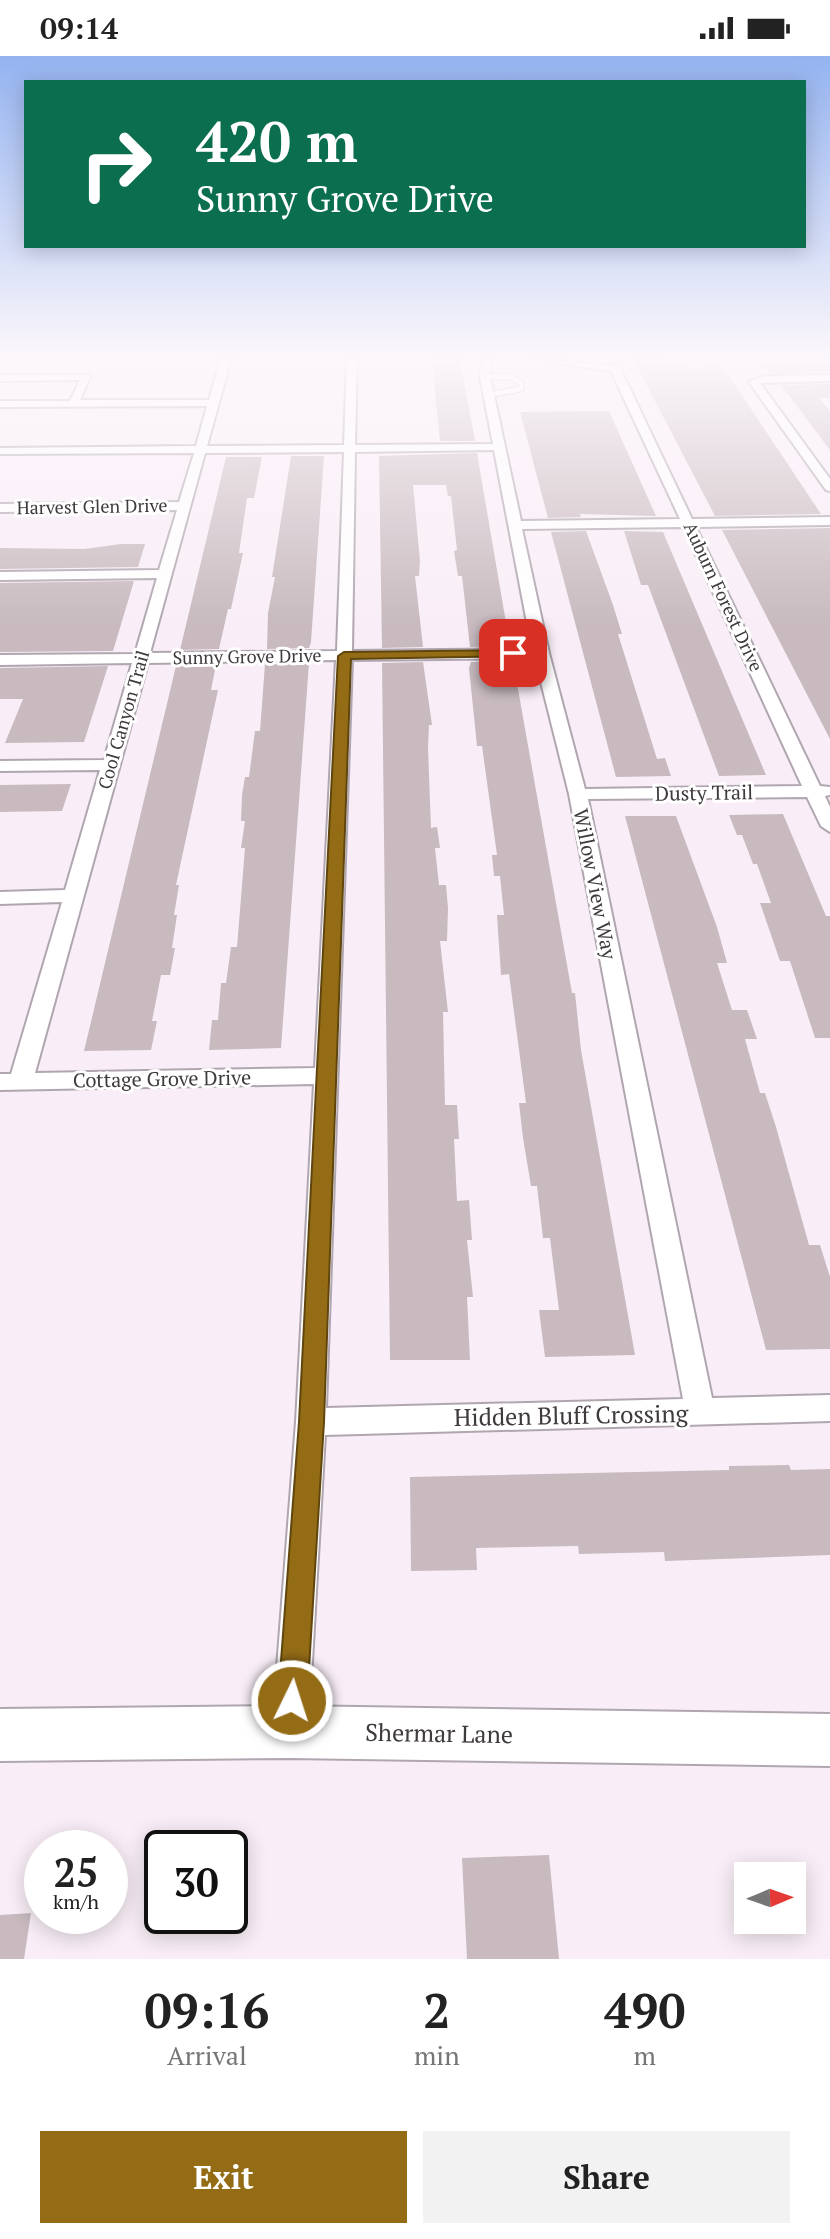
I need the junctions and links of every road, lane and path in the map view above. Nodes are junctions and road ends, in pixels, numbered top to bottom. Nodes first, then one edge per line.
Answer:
1 (498, 447) edge
2 (351, 448) junction
3 (379, 448) edge
4 (653, 448) edge
5 (801, 448) edge
6 (200, 449) junction
7 (0, 451) edge
8 (830, 487) edge
9 (184, 506) junction
10 (0, 508) edge
11 (830, 521) edge
12 (689, 522) junction
13 (514, 525) junction
14 (165, 574) junction
15 (0, 576) edge
16 (541, 653) junction
17 (344, 656) junction
18 (141, 658) junction
19 (0, 660) edge
20 (111, 765) junction
21 (0, 766) edge
22 (822, 792) edge
23 (578, 794) junction
24 (830, 826) edge
25 (73, 896) junction
26 (0, 898) edge
27 (325, 1076) junction
28 (11, 1081) edge
29 (830, 1408) edge
30 (700, 1413) junction
31 (311, 1422) junction
32 (290, 1732) junction
33 (0, 1735) edge
34 (830, 1740) edge

1 - 13 street, Willow View Way
2 - 3 street
2 - 6 street
2 - 17 street
4 - 12 street, Auburn Forest Drive
5 - 8 street
6 - 7 street
6 - 9 street, Cool Canyon Trail
9 - 10 street, Harvest Glen Drive
9 - 14 street, Cool Canyon Trail
11 - 12 street
12 - 13 street
12 - 22 street, Auburn Forest Drive
13 - 16 street, Willow View Way
14 - 15 street
14 - 18 street, Cool Canyon Trail
16 - 17 street, Sunny Grove Drive
16 - 23 street, Willow View Way
17 - 18 street, Sunny Grove Drive
17 - 27 street
18 - 19 street, Sunny Grove Drive
18 - 20 street, Cool Canyon Trail
20 - 21 street
20 - 25 street, Cool Canyon Trail
22 - 23 street, Dusty Trail
22 - 24 street, Auburn Forest Drive
23 - 30 street, Willow View Way
25 - 26 street
25 - 28 street, Cool Canyon Trail
27 - 28 street, Cottage Grove Drive
27 - 31 street
29 - 30 street, Hidden Bluff Crossing
30 - 31 street, Hidden Bluff Crossing
31 - 32 street
32 - 33 street, Shermar Lane
32 - 34 street, Shermar Lane

